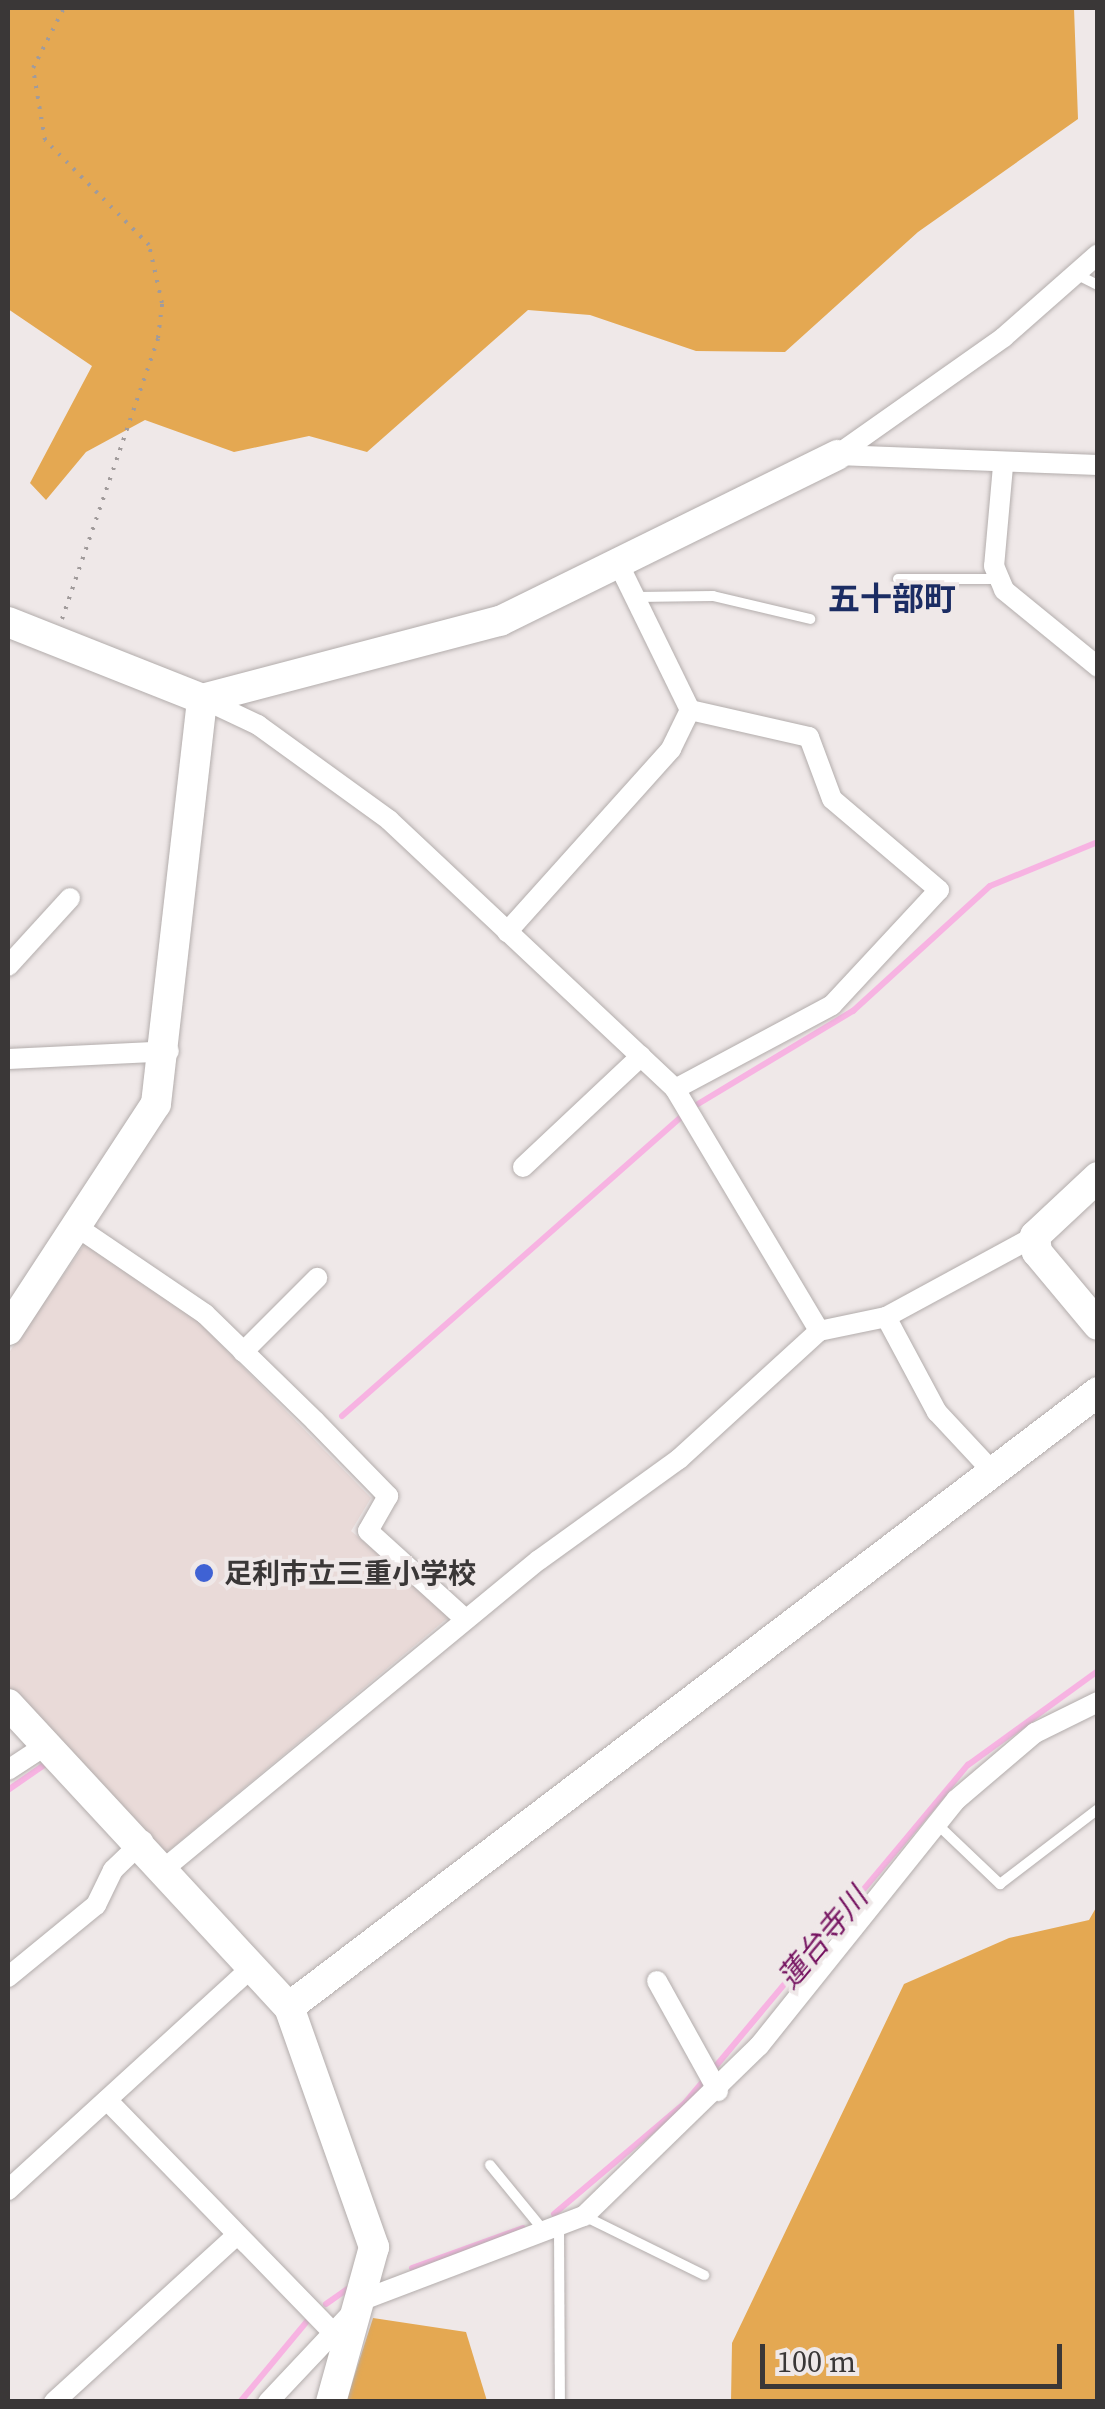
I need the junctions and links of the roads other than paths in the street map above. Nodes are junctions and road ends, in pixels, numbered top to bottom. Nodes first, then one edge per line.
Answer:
1 (1098, 254) edge
2 (1076, 274) junction
3 (1098, 285) edge
4 (837, 455) junction
5 (1098, 465) edge
6 (1003, 466) junction
7 (619, 565) junction
8 (898, 579) dead end
9 (1000, 579) junction
10 (635, 597) junction
11 (810, 618) dead end
12 (8, 622) edge
13 (1098, 667) edge
14 (202, 698) junction
15 (690, 710) junction
16 (70, 898) dead end
17 (508, 932) junction
18 (9, 960) edge
19 (168, 1051) junction
20 (641, 1056) junction
21 (8, 1058) edge
22 (675, 1088) junction
23 (523, 1167) dead end
24 (1098, 1177) edge
25 (80, 1229) junction
26 (1035, 1236) junction
27 (317, 1278) dead end
28 (886, 1316) junction
29 (1098, 1325) edge
30 (8, 1330) edge
31 (819, 1331) junction
32 (244, 1352) junction
33 (1098, 1392) edge
34 (991, 1470) junction
35 (465, 1619) junction
36 (1097, 1703) edge
37 (8, 1704) edge
38 (46, 1745) junction
39 (8, 1770) edge
40 (1098, 1809) edge
41 (938, 1825) junction
42 (143, 1841) junction
43 (165, 1868) junction
44 (251, 1968) junction
45 (8, 1977) edge
46 (657, 1981) dead end
47 (289, 2007) junction
48 (718, 2092) junction
49 (107, 2100) junction
50 (490, 2165) dead end
51 (8, 2190) edge
52 (584, 2216) junction
53 (552, 2228) junction
54 (237, 2235) junction
55 (704, 2276) dead end
56 (365, 2299) junction
57 (330, 2329) junction
58 (54, 2402) edge
59 (268, 2402) edge
60 (332, 2402) edge
61 (560, 2402) edge

1 - 2 street
2 - 3 lane
2 - 4 street
4 - 6 street
4 - 7 street
5 - 6 street
6 - 9 street
7 - 10 street
7 - 14 street
8 - 9 lane
9 - 13 street
10 - 11 lane
10 - 15 street
12 - 14 street
14 - 17 street
14 - 19 street
15 - 17 street
15 - 22 street
16 - 18 street
17 - 20 street
19 - 21 street
19 - 25 street
20 - 22 street
20 - 23 street
22 - 31 street
24 - 26 street
25 - 30 street
25 - 32 street
26 - 28 street
26 - 29 street
27 - 32 street
28 - 31 street
28 - 34 street
31 - 35 street
32 - 35 street
33 - 34 street
34 - 47 street
35 - 43 street
36 - 41 street
37 - 38 street
38 - 39 street
38 - 42 street
40 - 41 lane
41 - 48 street
42 - 43 street
42 - 45 street
43 - 44 street
44 - 47 street
44 - 49 street
46 - 48 street
47 - 56 street
48 - 52 street
49 - 51 street
49 - 54 street
50 - 53 lane
52 - 53 street
52 - 55 lane
53 - 56 street
53 - 61 lane
54 - 57 street
54 - 58 street
56 - 57 street
56 - 60 street
57 - 59 street

